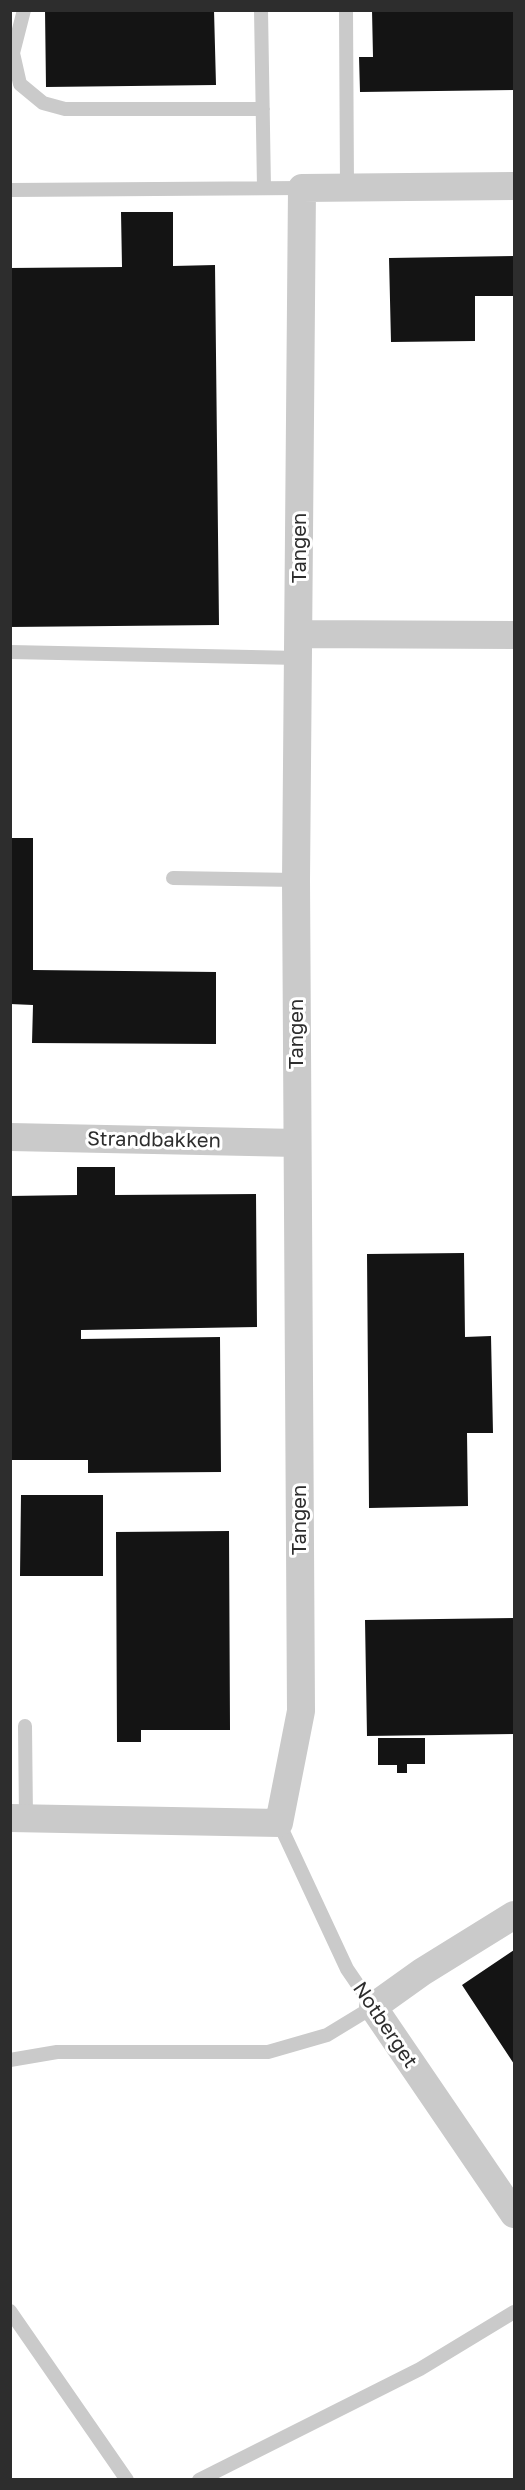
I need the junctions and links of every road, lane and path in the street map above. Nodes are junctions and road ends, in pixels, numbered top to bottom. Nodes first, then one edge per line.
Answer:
1 (24, 10) edge
2 (261, 10) edge
3 (346, 10) edge
4 (263, 109) junction
5 (514, 186) edge
6 (347, 187) junction
7 (264, 188) junction
8 (302, 188) junction
9 (10, 190) edge
10 (514, 635) edge
11 (299, 646) junction
12 (10, 652) edge
13 (173, 878) dead end
14 (296, 880) junction
15 (10, 1137) edge
16 (297, 1143) junction
17 (25, 1726) dead end
18 (18, 1818) edge
19 (279, 1823) junction
20 (514, 1915) edge
21 (373, 2007) junction
22 (10, 2060) edge
23 (514, 2214) edge
24 (10, 2311) edge
25 (514, 2312) edge
26 (127, 2480) edge
27 (199, 2480) edge

1 - 4 lane
2 - 4 lane
3 - 6 lane
4 - 7 lane
5 - 6 street
6 - 8 street
7 - 8 lane
7 - 9 lane
8 - 11 street, Tangen
10 - 11 street
11 - 12 lane
11 - 14 street, Tangen
13 - 14 lane
14 - 16 street, Tangen
15 - 16 street, Strandbakken
16 - 19 street, Tangen
17 - 18 lane
18 - 19 street
19 - 21 lane, Notberget
20 - 21 street
21 - 22 lane
21 - 23 street, Notberget
24 - 26 lane
25 - 27 lane

